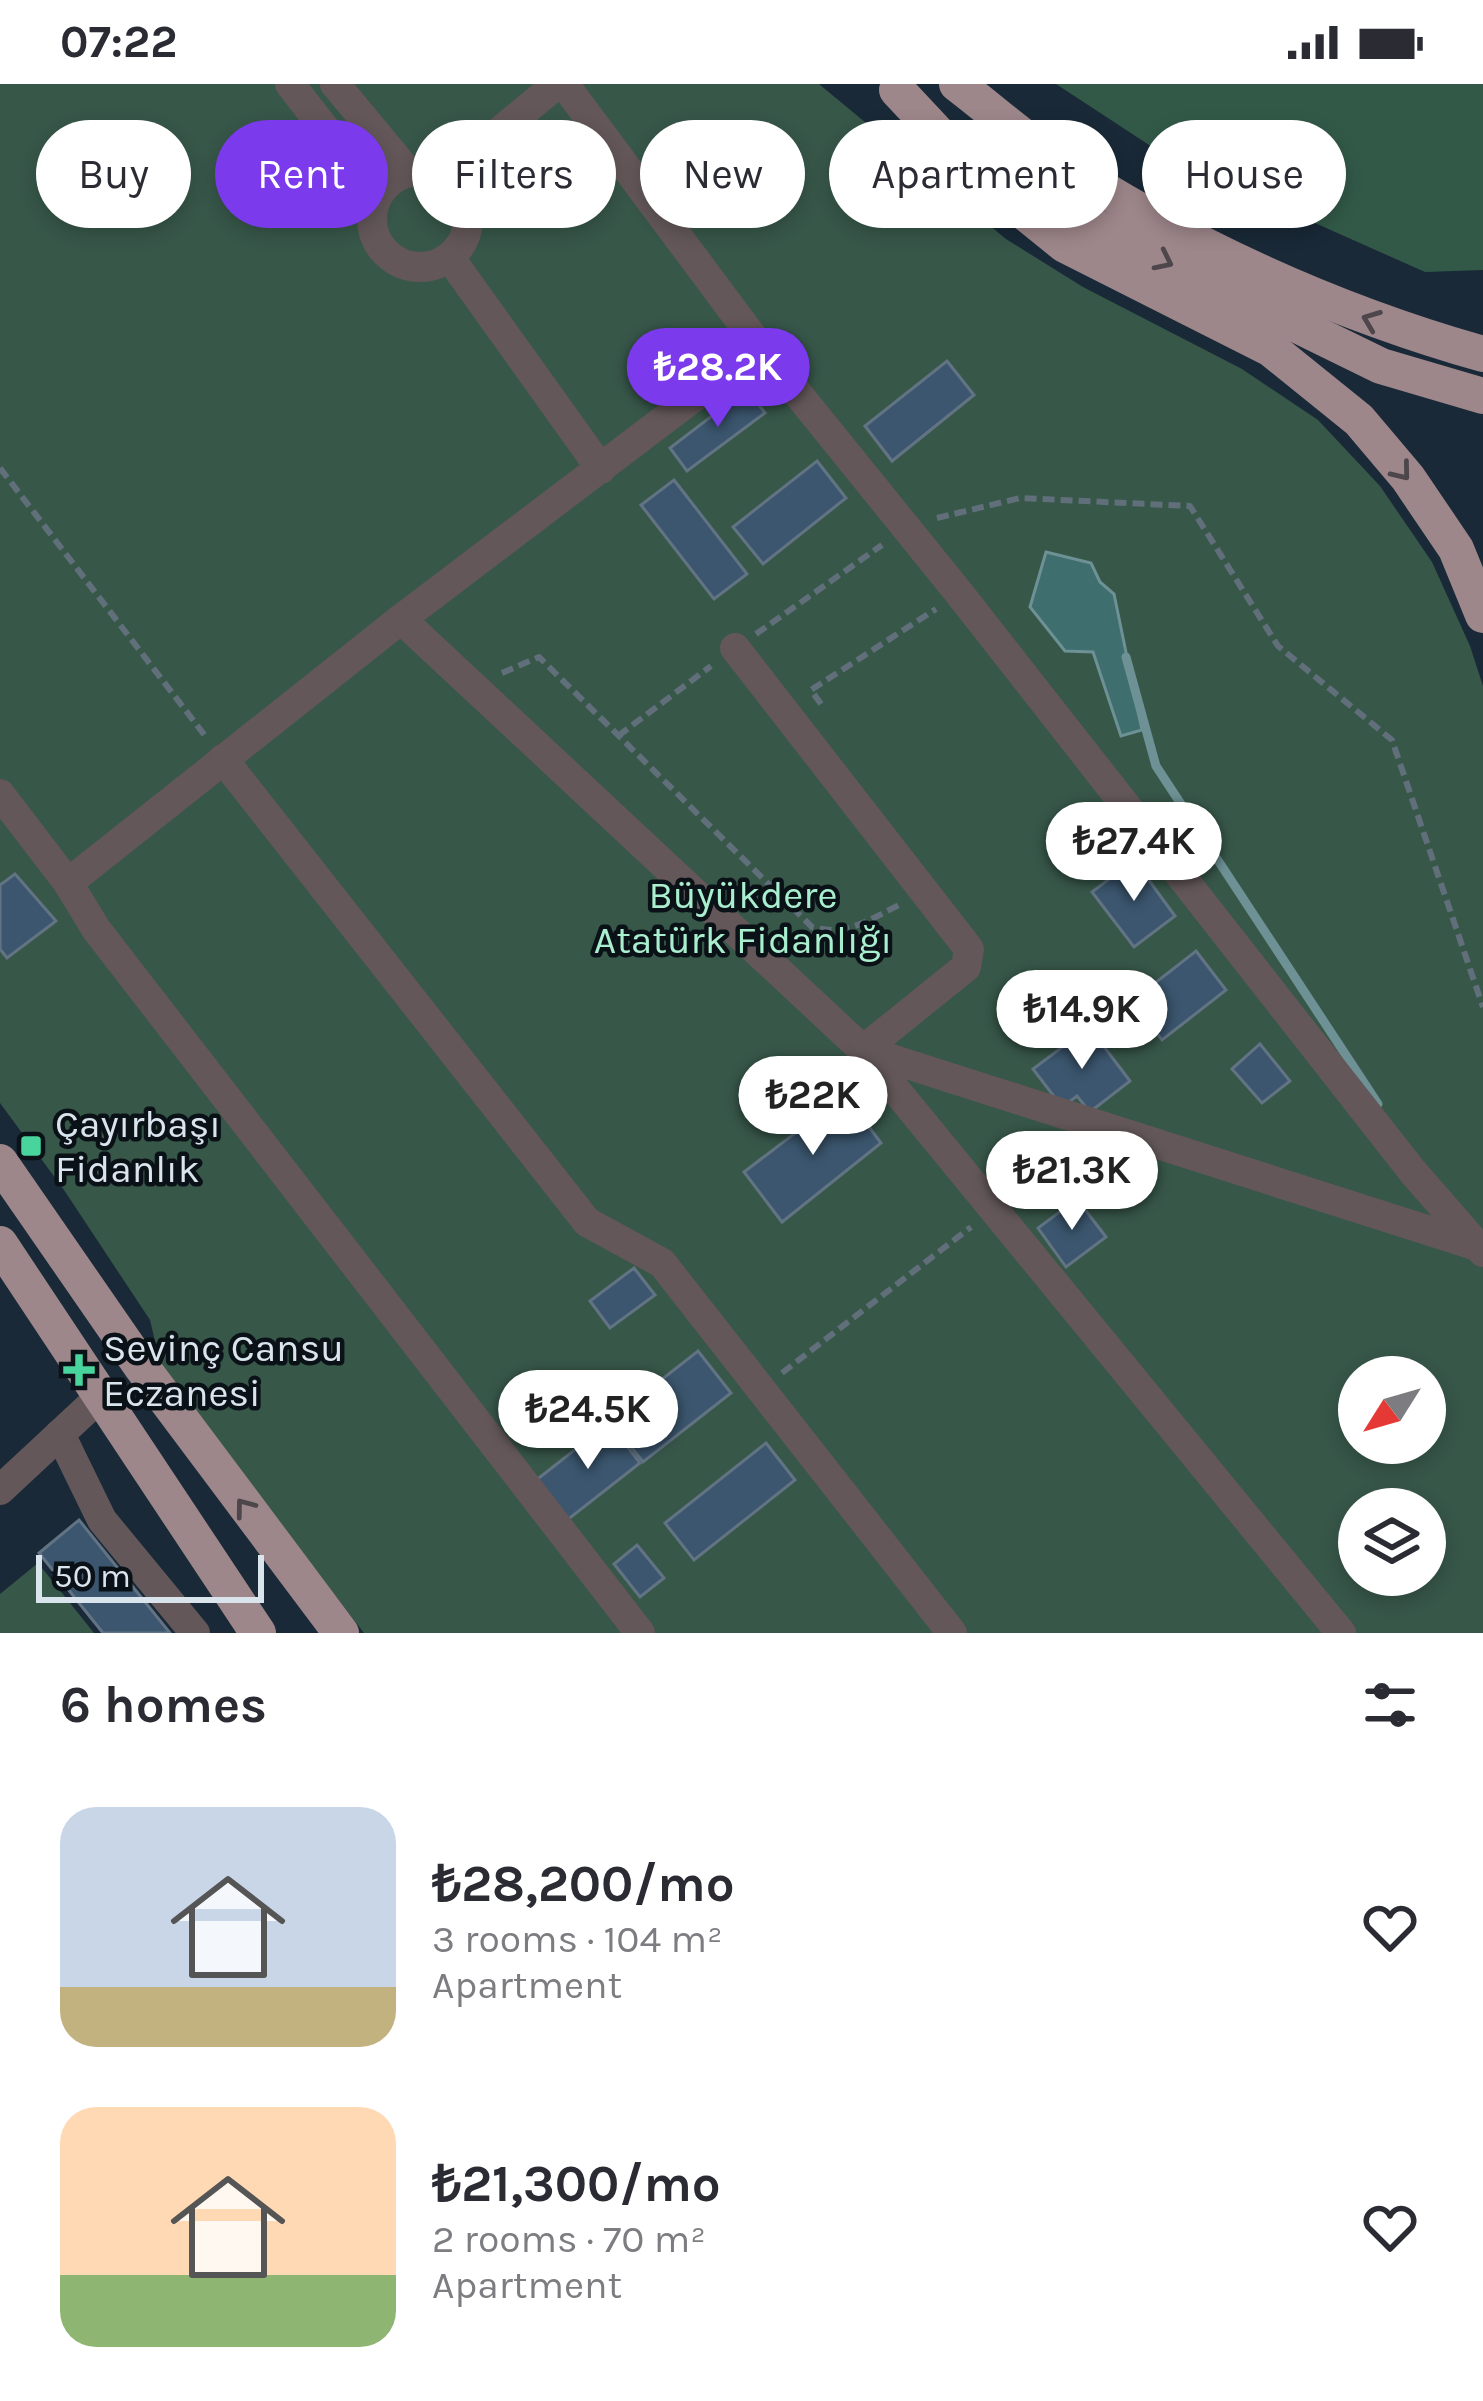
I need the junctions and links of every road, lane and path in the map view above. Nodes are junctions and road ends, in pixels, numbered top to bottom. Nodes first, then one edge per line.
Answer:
1 (335, 84) edge
2 (561, 84) edge
3 (958, 84) edge
4 (296, 86) edge
5 (894, 87) edge
6 (321, 120) edge
7 (516, 120) edge
8 (408, 172) junction
9 (412, 172) edge
10 (388, 183) edge
11 (373, 228) edge
12 (467, 228) edge
13 (450, 258) junction
14 (760, 347) junction
15 (1483, 354) edge
16 (1483, 396) edge
17 (0, 468) edge
18 (602, 469) junction
19 (907, 527) junction
20 (959, 593) junction
21 (1483, 615) edge
22 (401, 620) junction
23 (735, 649) dead end
24 (471, 686) junction
25 (825, 710) dead end
26 (223, 759) junction
27 (0, 794) edge
28 (68, 883) junction
29 (926, 890) junction
30 (1483, 1007) edge
31 (862, 1050) junction
32 (0, 1162) edge
33 (994, 1210) junction
34 (1480, 1249) edge
35 (3, 1257) edge
36 (760, 1389) junction
37 (102, 1394) junction
38 (60, 1434) junction
39 (0, 1490) edge
40 (194, 1633) edge
41 (258, 1633) edge
42 (341, 1633) edge
43 (640, 1633) edge
44 (952, 1633) edge
45 (1341, 1633) edge

1 - 8 street
2 - 7 street
2 - 14 street
15 -> 3 main road
4 - 6 street
5 -> 16 main road
5 -> 21 main road
8 - 9 street
8 - 10 street
11 - 13 street
12 - 13 street
13 - 18 street
14 - 18 street
14 - 19 street
17 - 26 path
18 - 22 street
19 - 20 street
19 - 30 path
20 - 25 path
20 - 34 street
22 - 24 street
22 - 26 street
23 - 29 street
24 - 29 path
24 - 31 street
26 - 28 street
26 - 36 street
27 - 28 street
28 - 43 street
29 - 31 street
31 - 33 street
31 - 34 street
42 -> 32 main road
33 - 36 path
33 - 45 street
35 - 37 main road
36 - 44 street
37 - 38 street
37 - 41 main road
38 - 39 street
38 - 40 street

